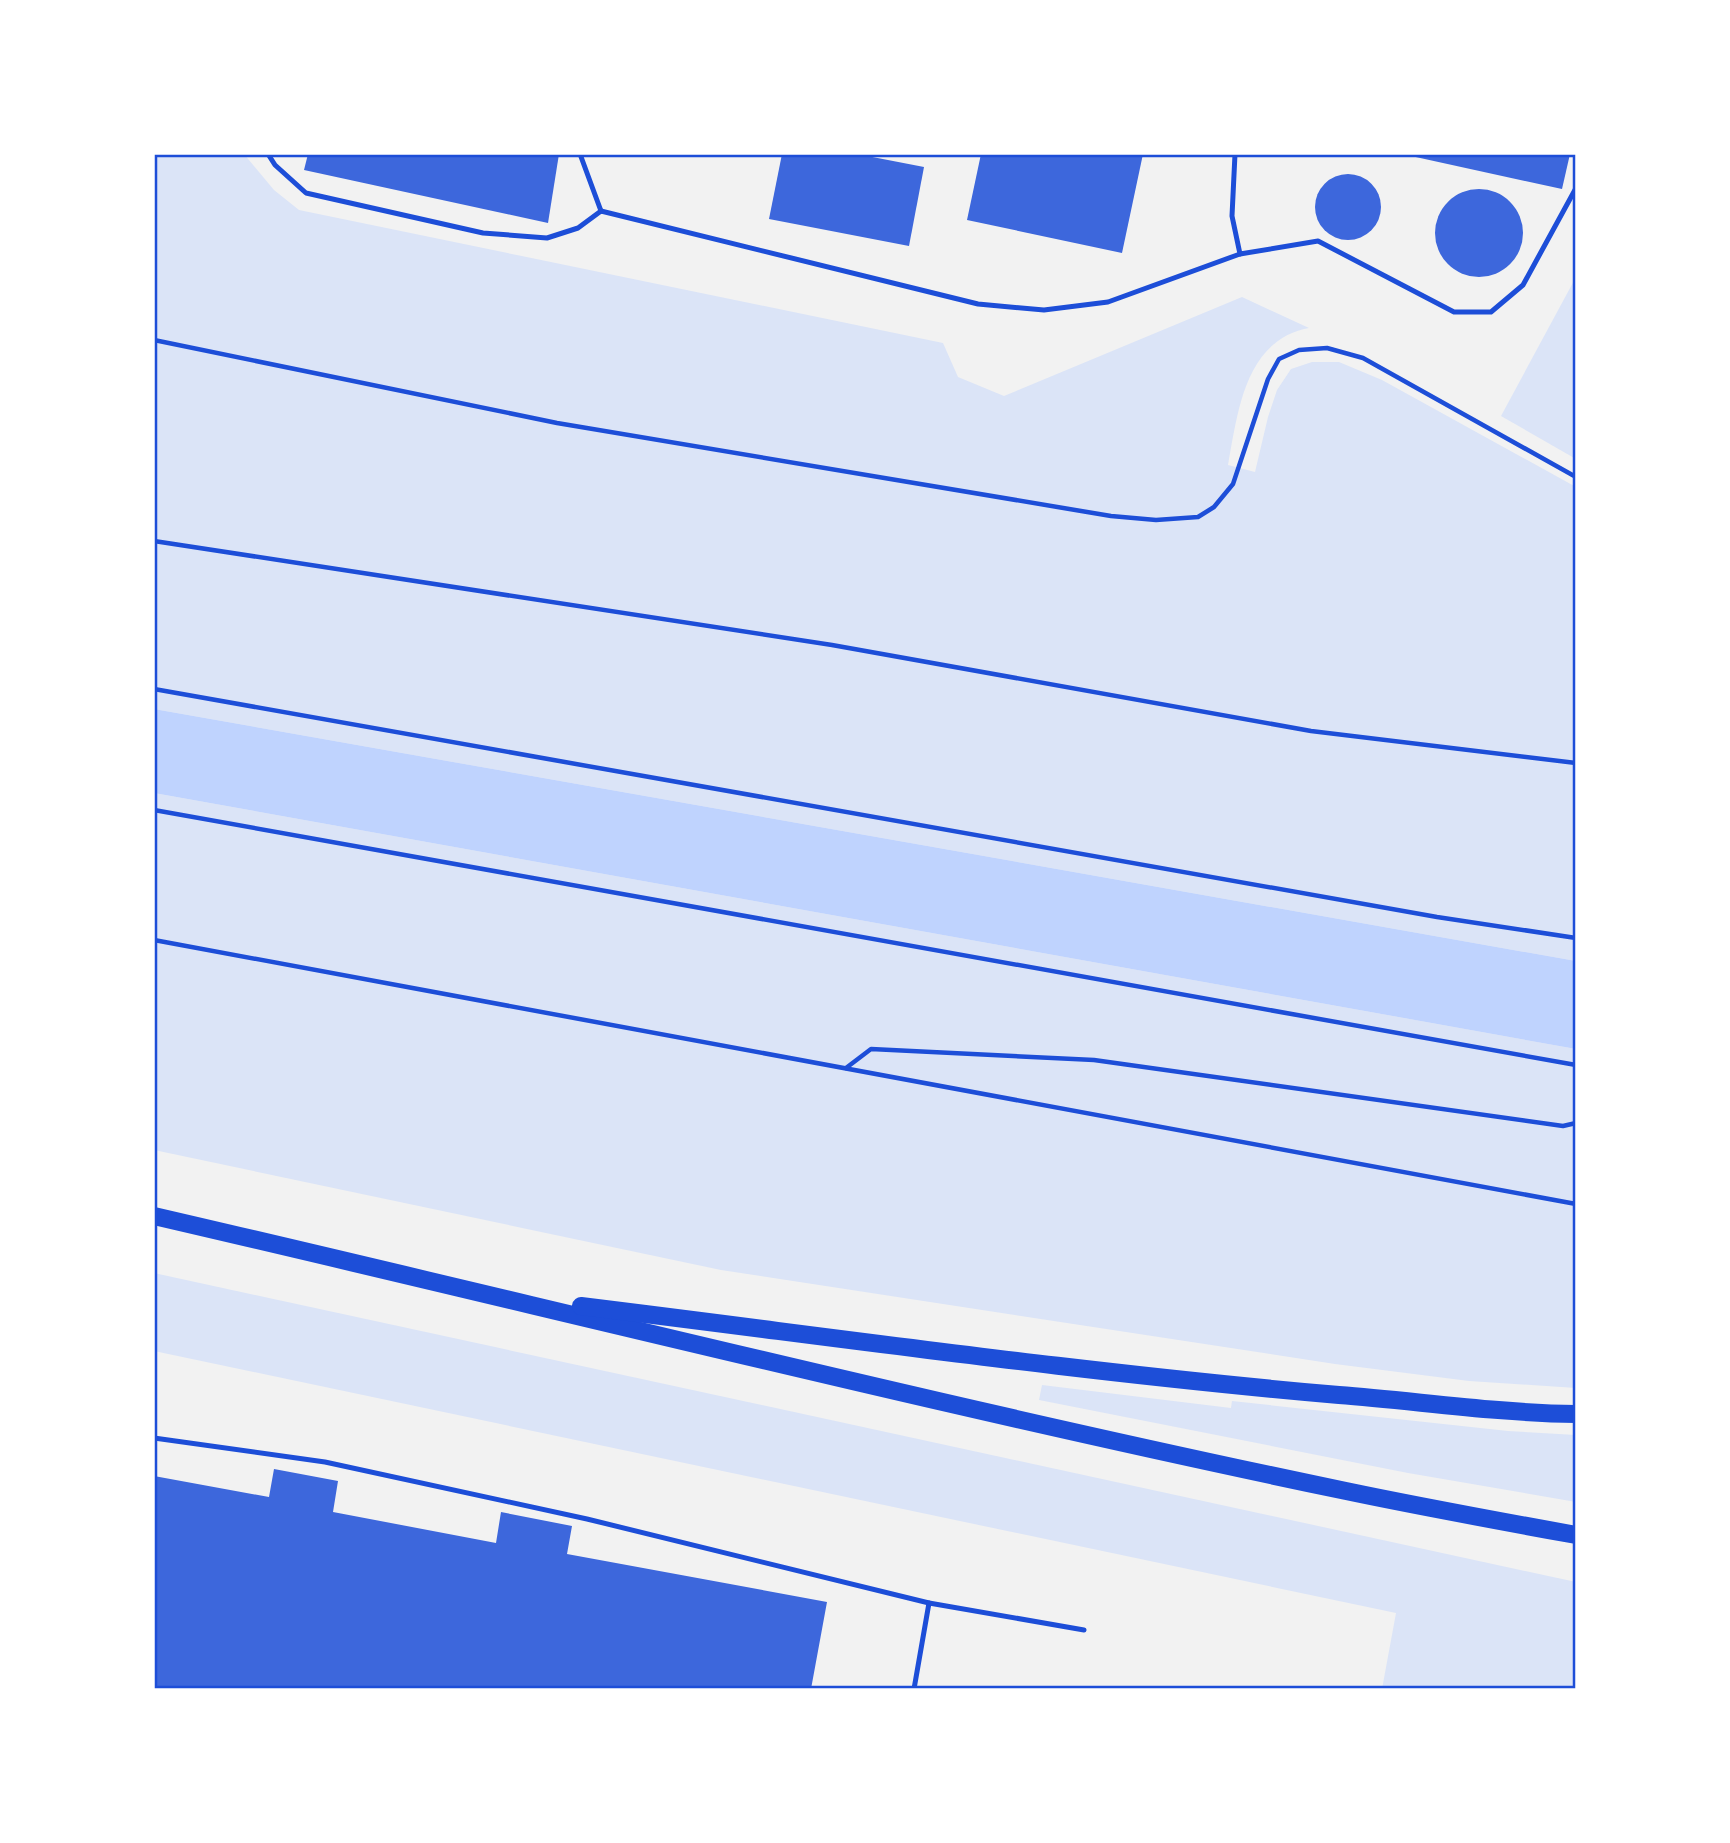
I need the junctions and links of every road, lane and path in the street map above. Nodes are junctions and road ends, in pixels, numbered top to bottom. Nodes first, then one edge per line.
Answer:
1 (268, 154) edge
2 (580, 154) edge
3 (1235, 154) edge
4 (1576, 188) edge
5 (601, 211) junction
6 (1240, 254) junction
7 (154, 340) edge
8 (1576, 477) edge
9 (154, 541) edge
10 (154, 689) edge
11 (1576, 763) edge
12 (154, 810) edge
13 (1576, 938) edge
14 (154, 940) edge
15 (1576, 1065) edge
16 (846, 1068) junction
17 (1576, 1123) edge
18 (1576, 1204) edge
19 (154, 1216) edge
20 (504, 1297) junction
21 (1576, 1414) edge
22 (154, 1438) edge
23 (1576, 1535) edge
24 (929, 1603) junction
25 (1084, 1630) dead end
26 (914, 1689) edge

1 - 5 lane
2 - 5 lane
3 - 6 lane
4 - 6 lane
5 - 6 lane
7 - 8 path
9 - 11 path
10 - 13 path
12 - 15 path
14 - 16 path
16 - 17 path
16 - 18 path
19 - 20 main road
20 - 21 main road
20 - 23 main road
22 - 24 lane
24 - 25 lane
24 - 26 lane

